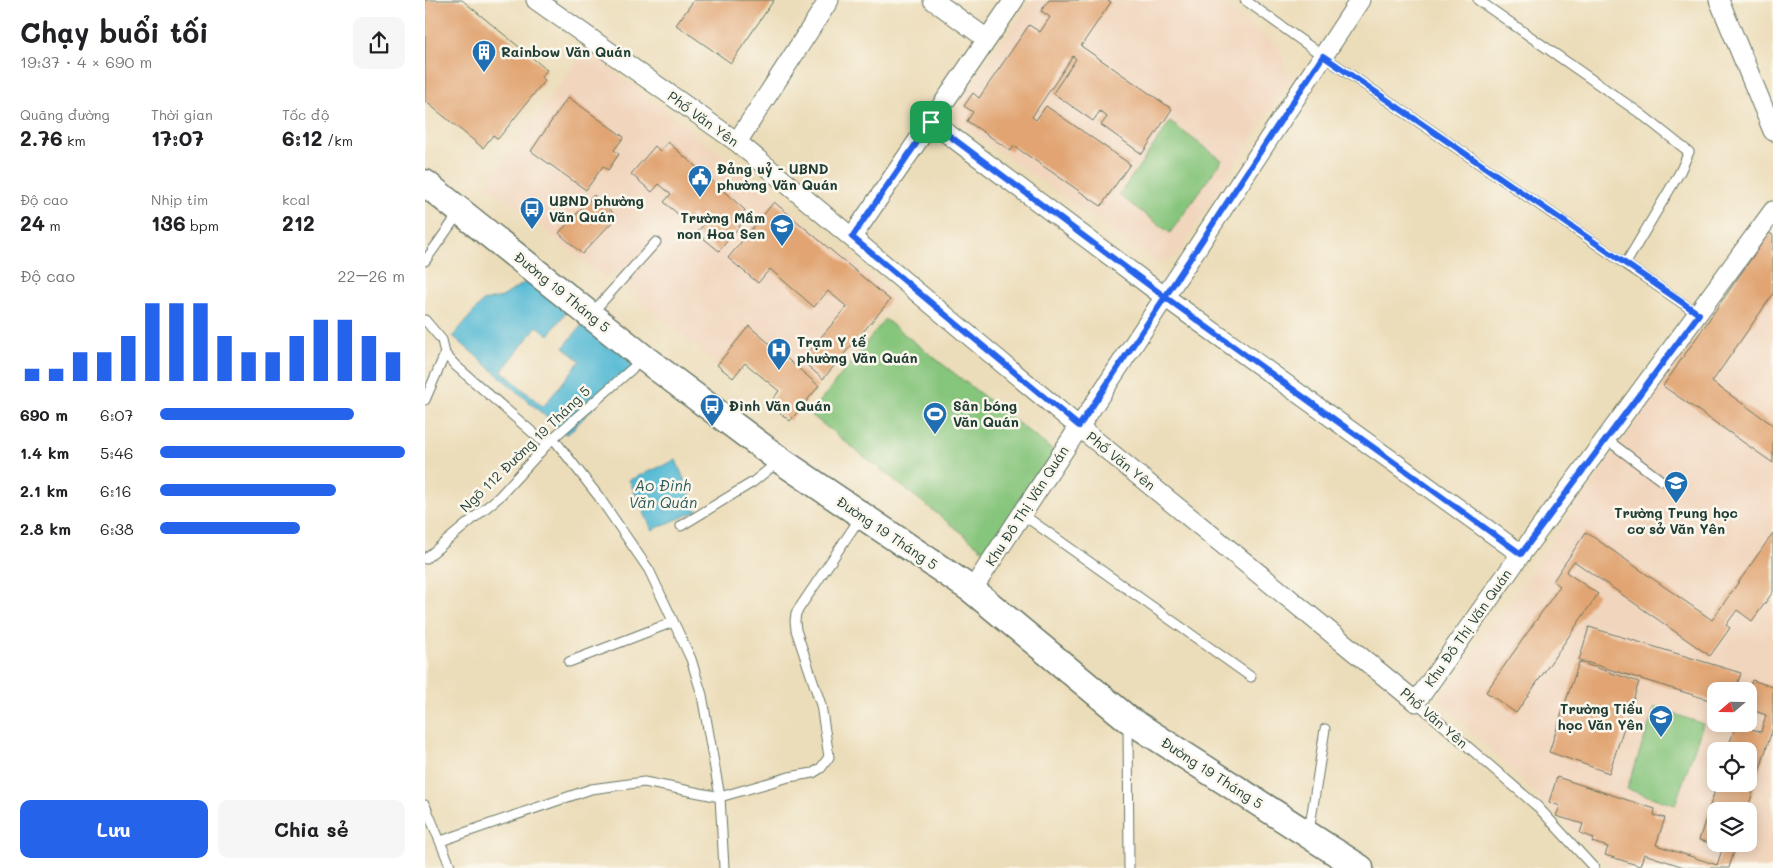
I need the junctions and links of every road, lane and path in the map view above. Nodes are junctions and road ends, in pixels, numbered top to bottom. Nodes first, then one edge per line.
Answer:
1 (536, 0) edge
2 (829, 0) edge
3 (933, 0) edge
4 (1014, 0) edge
5 (1245, 0) edge
6 (1360, 0) edge
7 (1478, 0) edge
8 (1719, 0) edge
9 (987, 39) junction
10 (1323, 56) junction
11 (931, 122) junction
12 (1773, 131) edge
13 (737, 142) junction
14 (425, 182) edge
15 (460, 211) junction
16 (1773, 211) edge
17 (852, 237) junction
18 (656, 242) dead end
19 (425, 261) edge
20 (1626, 263) junction
21 (1165, 297) junction
22 (1699, 314) junction
23 (590, 315) junction
24 (425, 320) edge
25 (445, 354) junction
26 (644, 358) junction
27 (425, 400) edge
28 (1079, 426) junction
29 (1606, 439) junction
30 (550, 441) junction
31 (780, 460) junction
32 (1662, 481) dead end
33 (1022, 514) junction
34 (862, 515) junction
35 (681, 526) dead end
36 (1521, 554) junction
37 (425, 559) edge
38 (972, 590) junction
39 (673, 622) junction
40 (569, 662) dead end
41 (1251, 677) dead end
42 (1416, 702) junction
43 (1128, 719) junction
44 (1325, 729) dead end
45 (720, 797) junction
46 (425, 805) edge
47 (1308, 835) junction
48 (441, 841) junction
49 (451, 868) edge
50 (725, 868) edge
51 (1129, 868) edge
52 (1360, 868) edge
53 (1594, 868) edge

1 - 13 street, Phố Văn Yên
2 - 13 street
3 - 9 street
4 - 9 street
5 - 10 lane
6 - 10 street, Khu Đô Thị Văn Quán
7 - 20 lane
8 - 12 street
9 - 11 street
10 - 20 lane
10 - 21 street, Khu Đô Thị Văn Quán
11 - 17 street
11 - 21 street
13 - 17 street, Phố Văn Yên
14 - 15 street, Đường 19 Tháng 5
15 - 19 lane
15 - 23 street, Đường 19 Tháng 5
16 - 22 street, Khu Đô Thị Văn Quán
17 - 28 street, Phố Văn Yên
18 - 23 lane
20 - 22 lane
21 - 28 street, Khu Đô Thị Văn Quán
21 - 36 street
22 - 29 street, Khu Đô Thị Văn Quán
23 - 26 street, Đường 19 Tháng 5
24 - 25 lane
25 - 27 lane
25 - 30 lane
26 - 30 lane, Ngõ 112 Đường 19 Tháng 5
26 - 31 street, Đường 19 Tháng 5
28 - 33 street, Khu Đô Thị Văn Quán
28 - 42 street, Phố Văn Yên
29 - 32 lane
29 - 36 street, Khu Đô Thị Văn Quán
30 - 37 lane, Ngõ 112 Đường 19 Tháng 5
30 - 39 lane
31 - 34 street, Đường 19 Tháng 5
31 - 35 lane
33 - 38 street, Khu Đô Thị Văn Quán
33 - 41 lane
34 - 38 street, Đường 19 Tháng 5
34 - 45 lane
36 - 42 street, Khu Đô Thị Văn Quán
38 - 43 street, Đường 19 Tháng 5
39 - 40 lane
39 - 45 lane
42 - 53 lane, Phố Văn Yên
43 - 47 street, Đường 19 Tháng 5
43 - 51 lane
44 - 47 lane
45 - 48 lane
45 - 50 lane
46 - 48 lane
47 - 52 street, Đường 19 Tháng 5
48 - 49 lane

